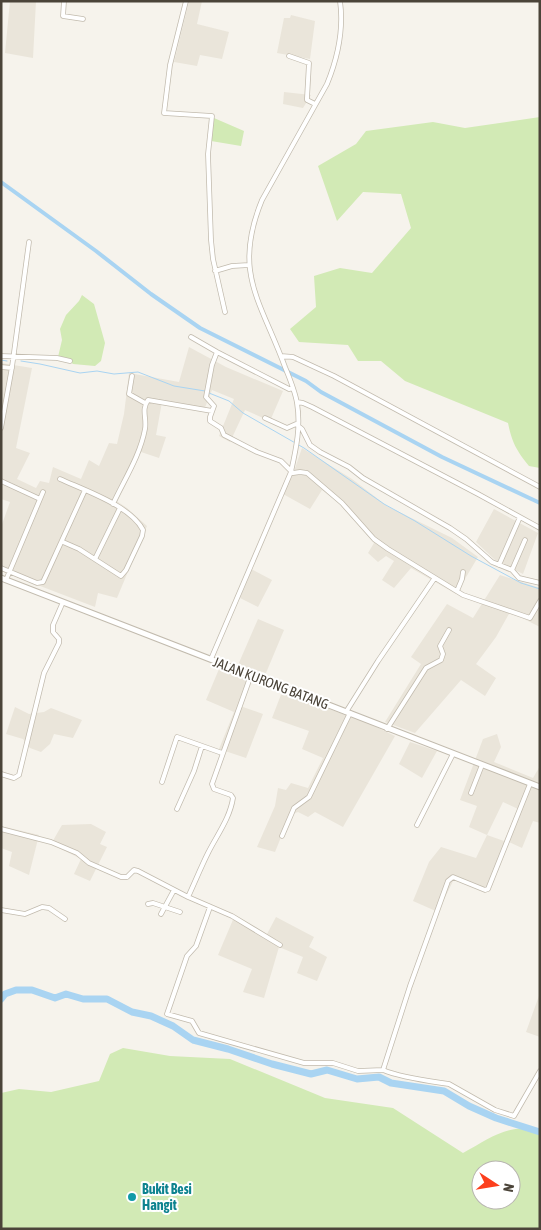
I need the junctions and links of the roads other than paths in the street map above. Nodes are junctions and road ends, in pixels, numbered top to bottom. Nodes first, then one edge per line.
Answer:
1 (64, 1) edge
2 (186, 1) edge
3 (340, 1) edge
4 (82, 19) dead end
5 (289, 56) dead end
6 (315, 104) junction
7 (29, 242) dead end
8 (249, 265) junction
9 (216, 271) junction
10 (225, 312) dead end
11 (191, 337) dead end
12 (217, 352) junction
13 (1, 356) edge
14 (281, 356) junction
15 (14, 357) junction
16 (70, 361) dead end
17 (1, 367) edge
18 (12, 368) junction
19 (132, 376) dead end
20 (292, 387) junction
21 (297, 402) junction
22 (145, 403) junction
23 (3, 404) edge
24 (212, 411) junction
25 (265, 418) dead end
26 (299, 426) junction
27 (1, 428) edge
28 (291, 472) junction
29 (60, 480) dead end
30 (1, 481) edge
31 (540, 487) edge
32 (85, 490) junction
33 (43, 492) dead end
34 (40, 499) junction
35 (113, 504) junction
36 (120, 508) junction
37 (520, 517) junction
38 (540, 528) edge
39 (525, 540) dead end
40 (62, 542) junction
41 (95, 559) junction
42 (499, 565) junction
43 (1, 568) edge
44 (512, 570) junction
45 (9, 572) junction
46 (463, 572) dead end
47 (4, 579) edge
48 (434, 579) junction
49 (540, 583) edge
50 (457, 591) junction
51 (540, 601) edge
52 (63, 602) junction
53 (449, 630) dead end
54 (211, 659) junction
55 (251, 675) junction
56 (348, 712) junction
57 (387, 728) junction
58 (202, 746) junction
59 (222, 753) junction
60 (453, 754) junction
61 (482, 765) junction
62 (2, 775) edge
63 (1, 782) edge
64 (162, 782) dead end
65 (530, 784) junction
66 (540, 788) edge
67 (471, 793) dead end
68 (177, 809) dead end
69 (417, 825) dead end
70 (1, 829) edge
71 (282, 836) dead end
72 (174, 890) junction
73 (188, 897) junction
74 (148, 904) dead end
75 (166, 907) junction
76 (210, 907) junction
77 (1, 910) edge
78 (180, 912) dead end
79 (161, 914) dead end
80 (65, 918) dead end
81 (280, 945) dead end
82 (383, 1070) junction
83 (540, 1072) edge

1 - 4 street
2 - 9 street
3 - 6 street
5 - 6 street
6 - 8 street
7 - 15 street
8 - 9 street
8 - 14 street
9 - 10 street
11 - 12 street
12 - 20 street
12 - 24 street
13 - 15 street
14 - 20 street
14 - 31 street
15 - 16 street
15 - 18 street
17 - 18 street
18 - 23 street
19 - 22 street
20 - 21 street
21 - 26 street
21 - 37 street
22 - 24 street
22 - 35 street
23 - 27 street
24 - 28 street
25 - 26 street
26 - 28 street
26 - 42 street
28 - 48 street
28 - 54 street
29 - 32 street
30 - 34 street
32 - 35 street
32 - 40 street
33 - 34 street
34 - 45 street
35 - 36 street
36 - 41 street
36 - 41 street
37 - 38 street
37 - 42 street
39 - 44 street
40 - 41 street
40 - 45 street
42 - 44 street
43 - 45 street
44 - 49 street
45 - 47 street
46 - 50 street
47 - 52 street, JALAN KURONG BATANG
48 - 50 street
48 - 56 street
50 - 51 street
52 - 54 street, JALAN KURONG BATANG
52 - 62 street
53 - 57 street
54 - 55 street, JALAN KURONG BATANG
55 - 56 street, JALAN KURONG BATANG
55 - 59 street
56 - 57 street, JALAN KURONG BATANG
56 - 71 street
57 - 60 street, JALAN KURONG BATANG
58 - 59 street
58 - 64 street
58 - 68 street
59 - 73 street
60 - 61 street, JALAN KURONG BATANG
60 - 69 street
61 - 65 street, JALAN KURONG BATANG
61 - 67 street
62 - 63 street
65 - 66 street, JALAN KURONG BATANG
65 - 82 street
70 - 72 street
72 - 73 street
72 - 75 street
73 - 76 street
74 - 75 street
75 - 78 street
75 - 79 street
76 - 81 street
76 - 82 street
77 - 80 street
82 - 83 street

